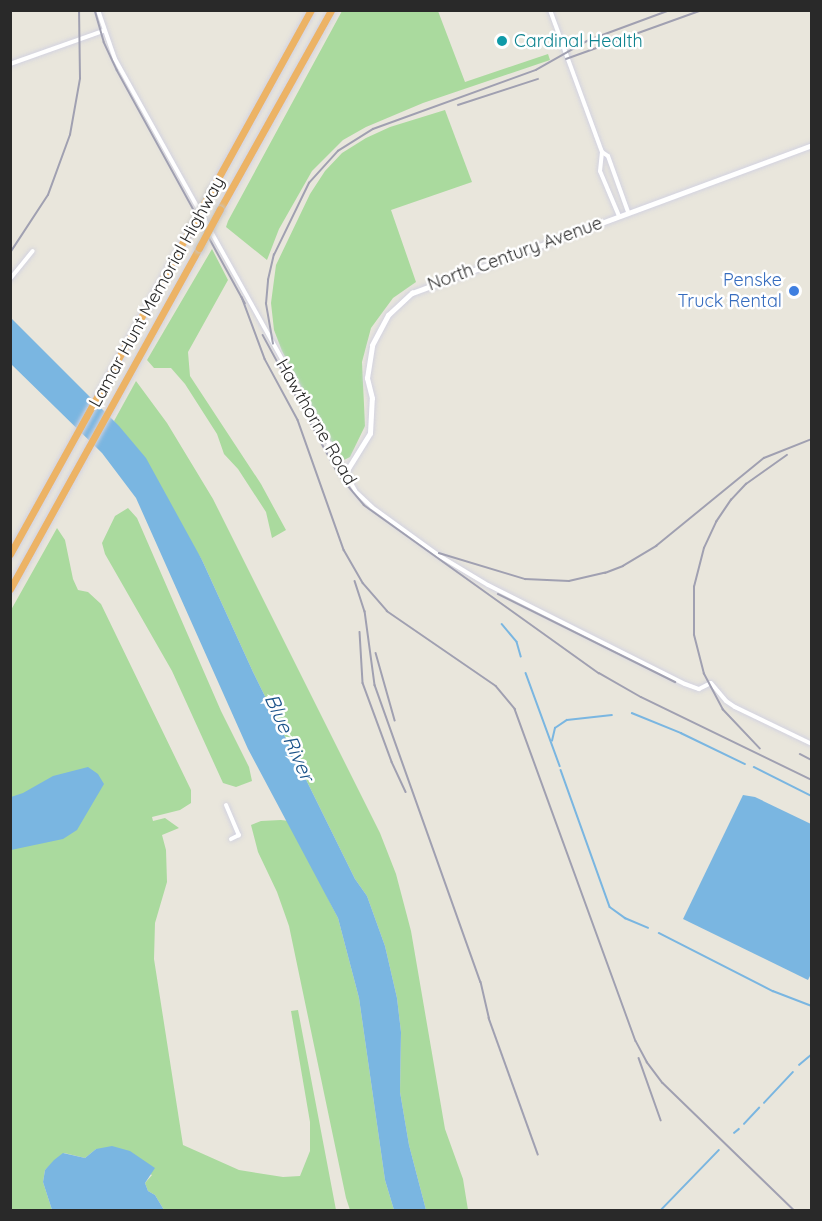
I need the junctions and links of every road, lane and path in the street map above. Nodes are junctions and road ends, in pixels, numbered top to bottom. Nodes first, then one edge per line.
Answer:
1 (98, 10) edge
2 (311, 10) edge
3 (331, 10) edge
4 (550, 10) edge
5 (103, 31) junction
6 (10, 64) edge
7 (812, 145) edge
8 (602, 152) junction
9 (628, 212) junction
10 (619, 216) junction
11 (33, 251) dead end
12 (10, 279) edge
13 (344, 475) junction
14 (10, 554) edge
15 (10, 589) edge
16 (812, 744) edge
17 (226, 805) dead end
18 (231, 839) dead end

1 - 5 street, Hawthorne Road
2 - 14 highway, Lamar Hunt Memorial Highway, bridge
3 - 15 highway, Lamar Hunt Memorial Highway, bridge
4 - 8 street
5 - 6 street
5 - 13 street, Hawthorne Road
7 - 9 street, North Century Avenue
8 - 9 street
8 - 10 street
9 - 10 street, North Century Avenue
10 - 13 street, North Century Avenue
11 - 12 street
13 - 16 street, Hawthorne Road
17 - 18 street

